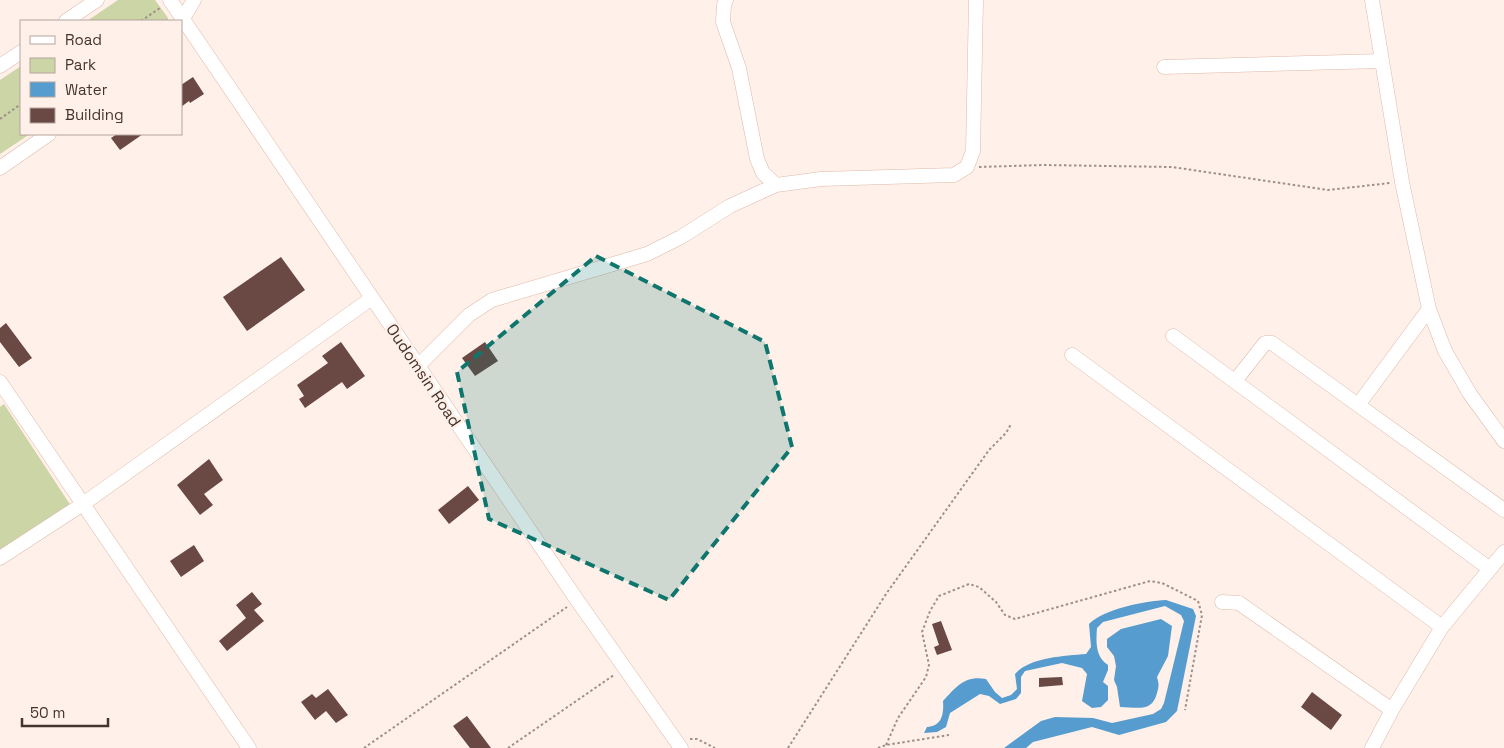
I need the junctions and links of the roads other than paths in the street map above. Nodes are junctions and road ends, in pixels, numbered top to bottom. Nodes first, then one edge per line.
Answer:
1 (97, 0) edge
2 (170, 0) edge
3 (194, 0) edge
4 (726, 0) edge
5 (976, 0) edge
6 (1372, 0) edge
7 (67, 20) edge
8 (181, 20) edge
9 (182, 21) edge
10 (20, 53) edge
11 (1382, 61) junction
12 (0, 66) edge
13 (1164, 67) dead end
14 (49, 135) edge
15 (0, 168) edge
16 (776, 185) junction
17 (372, 298) junction
18 (1429, 309) junction
19 (1173, 336) dead end
20 (1072, 355) dead end
21 (418, 366) junction
22 (0, 382) edge
23 (1235, 382) junction
24 (1358, 405) junction
25 (1504, 441) edge
26 (83, 504) junction
27 (1504, 510) edge
28 (1504, 552) edge
29 (0, 558) edge
30 (1490, 568) junction
31 (1222, 602) dead end
32 (1442, 627) junction
33 (1392, 710) junction
34 (678, 744) edge
35 (249, 748) edge
36 (1372, 748) edge

1 - 7 street
2 - 8 street, Oudomsin Road
3 - 9 street
4 - 16 street
5 - 16 street
6 - 11 street
9 - 17 street, Oudomsin Road
10 - 12 street
11 - 13 street
11 - 18 street
14 - 15 street
16 - 21 street
17 - 21 street, Oudomsin Road
17 - 26 street
18 - 24 street
18 - 25 street
19 - 23 street
20 - 32 street
21 - 34 street, Oudomsin Road
22 - 26 street
23 - 24 street
23 - 30 street
24 - 27 street
26 - 29 street
26 - 35 street
28 - 30 street
30 - 32 street
31 - 33 street
32 - 33 street
33 - 36 street

